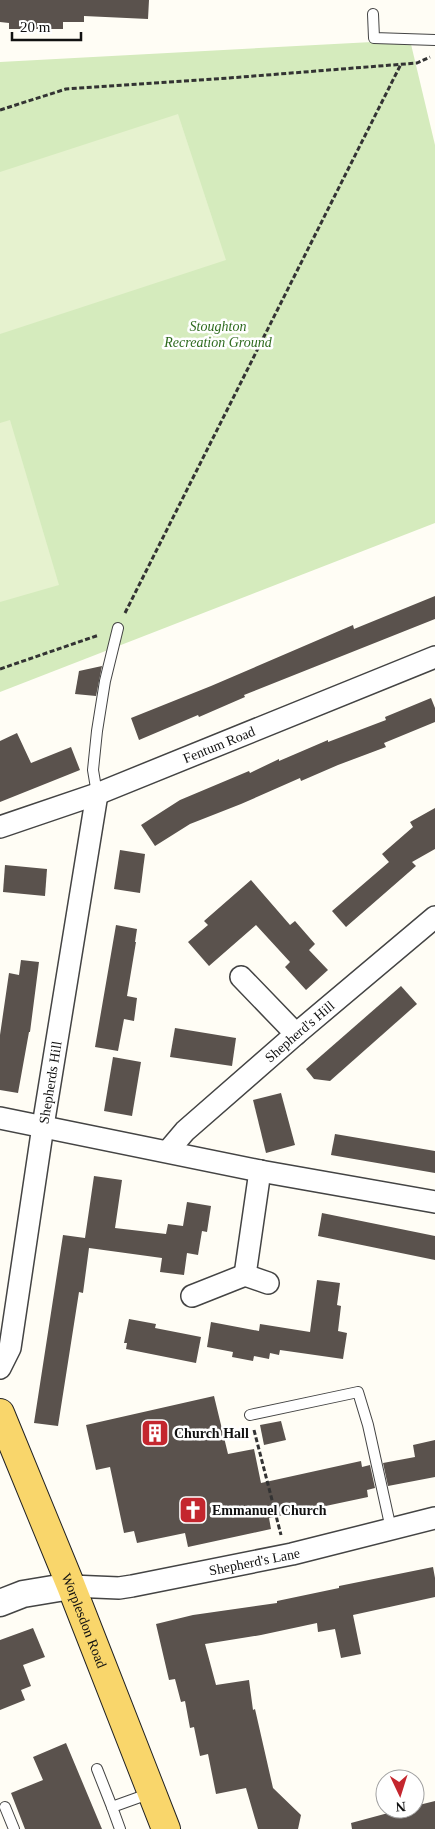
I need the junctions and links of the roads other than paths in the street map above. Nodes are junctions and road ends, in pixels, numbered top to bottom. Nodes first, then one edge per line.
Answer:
1 (373, 14) dead end
2 (435, 40) edge
3 (118, 628) road end
4 (435, 657) edge
5 (97, 794) junction
6 (0, 826) edge
7 (435, 917) edge
8 (241, 977) dead end
9 (296, 1034) junction
10 (0, 1118) edge
11 (43, 1126) junction
12 (168, 1152) junction
13 (260, 1171) junction
14 (435, 1202) edge
15 (245, 1275) junction
16 (268, 1283) dead end
17 (192, 1296) dead end
18 (0, 1368) edge
19 (0, 1414) edge
20 (250, 1415) road end
21 (435, 1518) edge
22 (391, 1529) junction
23 (71, 1586) junction
24 (0, 1603) edge
25 (97, 1769) dead end
26 (152, 1792) junction
27 (5, 1807) dead end
28 (112, 1807) junction
29 (14, 1829) edge
30 (120, 1829) edge
31 (166, 1829) edge

1 - 2 lane
3 - 5 lane
4 - 5 street, Fentum Road
5 - 6 street, Fentum Road
5 - 11 street, Shepherds Hill
7 - 9 street, Shepherd's Hill
8 - 9 street
9 - 12 street, Shepherd's Hill
10 - 11 street
11 - 12 street
11 - 18 street, Shepherds Hill
12 - 13 street
13 - 14 street
13 - 15 street
15 - 16 street
15 - 17 street
19 - 23 main road, Worplesdon Road
20 - 22 lane
21 - 22 street, Shepherd's Lane
22 - 23 street, Shepherd's Lane
23 - 24 street
23 - 26 main road, Worplesdon Road
25 - 28 lane
26 - 28 lane
26 - 31 main road, Worplesdon Road
27 - 29 lane
28 - 30 lane

